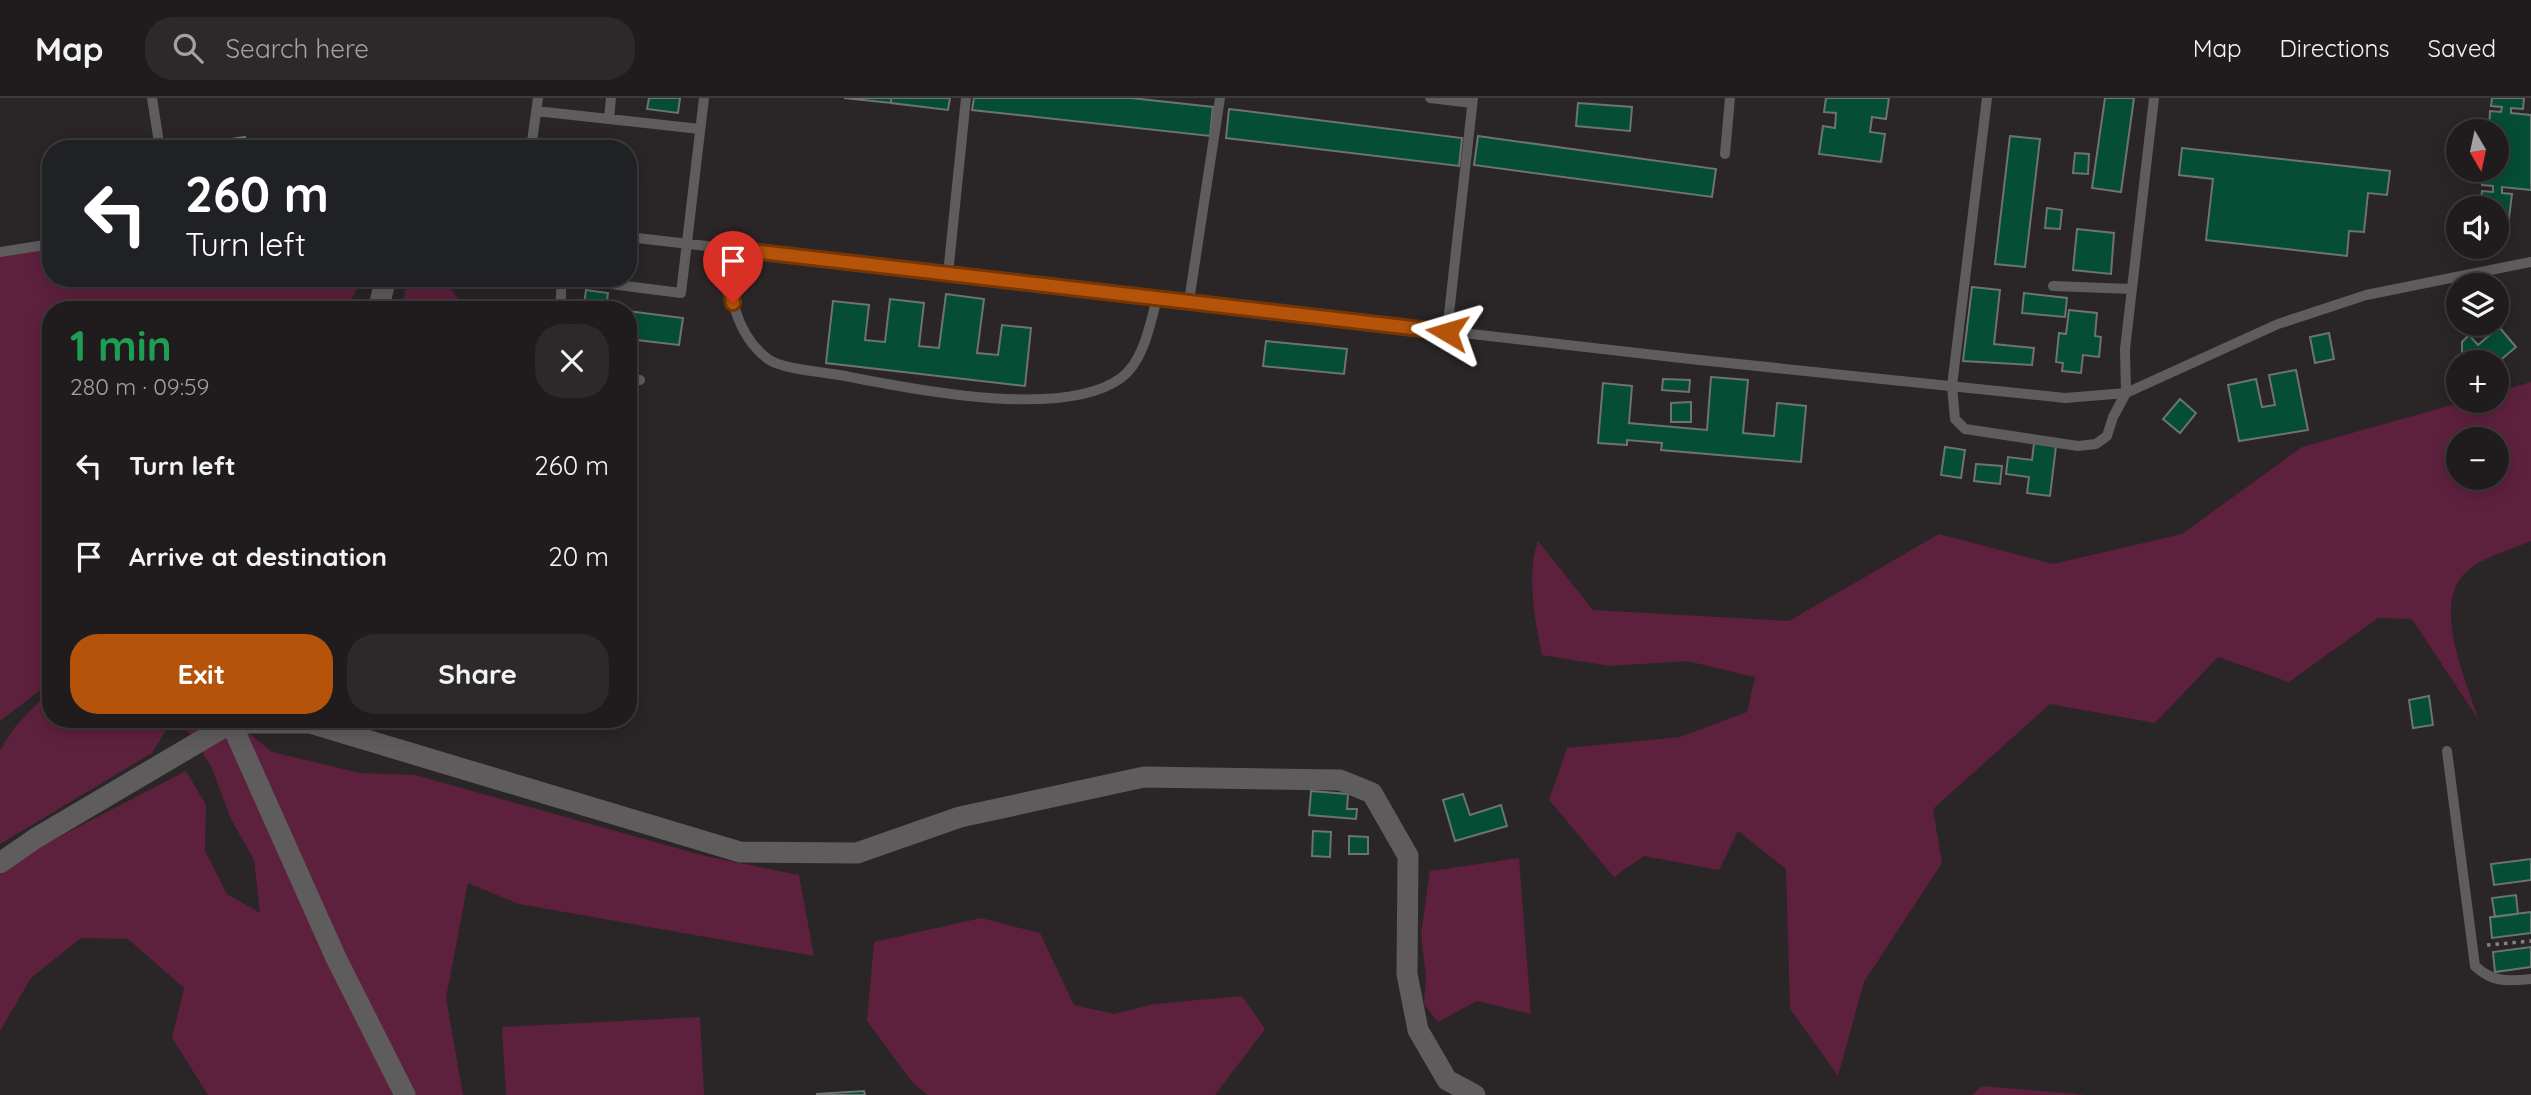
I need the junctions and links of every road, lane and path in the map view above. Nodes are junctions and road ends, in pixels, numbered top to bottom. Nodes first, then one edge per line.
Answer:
1 (152, 98) edge
2 (538, 98) edge
3 (611, 98) edge
4 (704, 98) edge
5 (966, 98) edge
6 (1220, 98) edge
7 (1430, 98) edge
8 (1730, 98) edge
9 (1987, 98) edge
10 (2154, 98) edge
11 (1473, 100) edge
12 (536, 111) junction
13 (609, 119) junction
14 (700, 129) junction
15 (159, 140) edge
16 (532, 140) edge
17 (1725, 154) dead end
18 (637, 238) edge
19 (687, 244) junction
20 (42, 245) edge
21 (726, 248) junction
22 (0, 252) edge
23 (2531, 262) edge
24 (948, 274) junction
25 (2053, 286) dead end
26 (634, 287) edge
27 (2132, 289) junction
28 (1157, 298) junction
29 (1189, 301) junction
30 (1447, 332) junction
31 (1952, 386) junction
32 (2126, 393) junction
33 (220, 728) edge
34 (235, 728) edge
35 (327, 728) edge
36 (2447, 751) dead end
37 (0, 863) edge
38 (2531, 941) edge
39 (2471, 947) junction
40 (2531, 979) edge
41 (405, 1095) edge
42 (1475, 1095) edge

1 - 15 lane
2 - 12 lane
3 - 13 lane
4 - 14 lane
5 - 24 lane
6 - 29 lane
7 - 11 lane
8 - 17 lane
9 - 31 lane
10 - 27 lane
11 - 30 lane
12 - 13 lane
12 - 16 lane
13 - 14 lane
14 - 19 lane
18 - 19 lane
19 - 21 lane
19 - 26 lane
20 - 22 lane
21 - 24 lane
21 - 28 lane
23 - 32 lane
24 - 28 lane
25 - 27 lane
27 - 32 lane
28 - 29 lane
29 - 30 lane
30 - 31 lane
31 - 32 lane
31 - 32 lane
33 - 37 street
34 - 41 street
35 - 42 street
36 - 39 lane
38 - 39 path
39 - 40 lane

